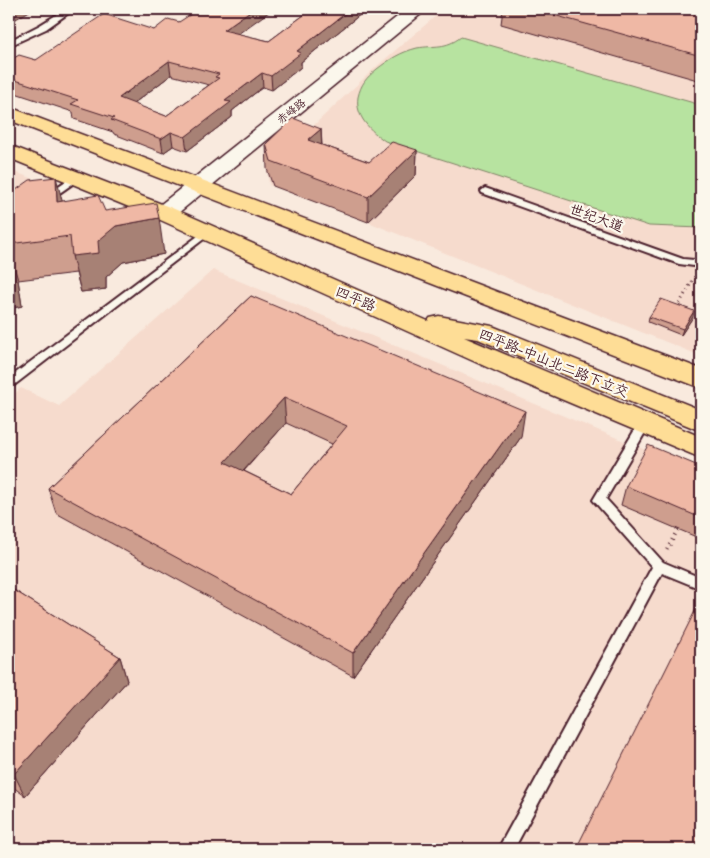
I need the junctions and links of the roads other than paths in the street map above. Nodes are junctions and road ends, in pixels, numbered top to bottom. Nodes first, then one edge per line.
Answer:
1 (70, 9) edge
2 (418, 9) edge
3 (9, 44) edge
4 (9, 113) edge
5 (9, 151) edge
6 (75, 178) junction
7 (197, 186) junction
8 (485, 191) dead end
9 (38, 205) edge
10 (164, 213) junction
11 (206, 233) junction
12 (698, 262) edge
13 (489, 298) junction
14 (403, 318) junction
15 (701, 379) edge
16 (9, 384) edge
17 (701, 398) edge
18 (701, 421) edge
19 (644, 424) junction
20 (701, 448) edge
21 (659, 566) junction
22 (701, 584) edge
23 (506, 849) edge

1 - 3 lane
2 - 7 street, 赤峰路
4 - 7 main road
5 - 6 main road, 四平路
6 - 9 lane
6 - 10 main road, 四平路
7 - 10 street, 赤峰路
7 - 13 main road
8 - 12 lane, 世纪大道
10 - 11 main road, 四平路
11 - 14 main road, 四平路
11 - 16 lane
13 - 15 main road
13 - 17 main road, 四平路-中山北二路下立交
14 - 18 main road, 四平路-中山北二路下立交
14 - 19 main road, 四平路
19 - 20 main road, 四平路
19 - 21 lane
21 - 22 lane
21 - 23 lane

